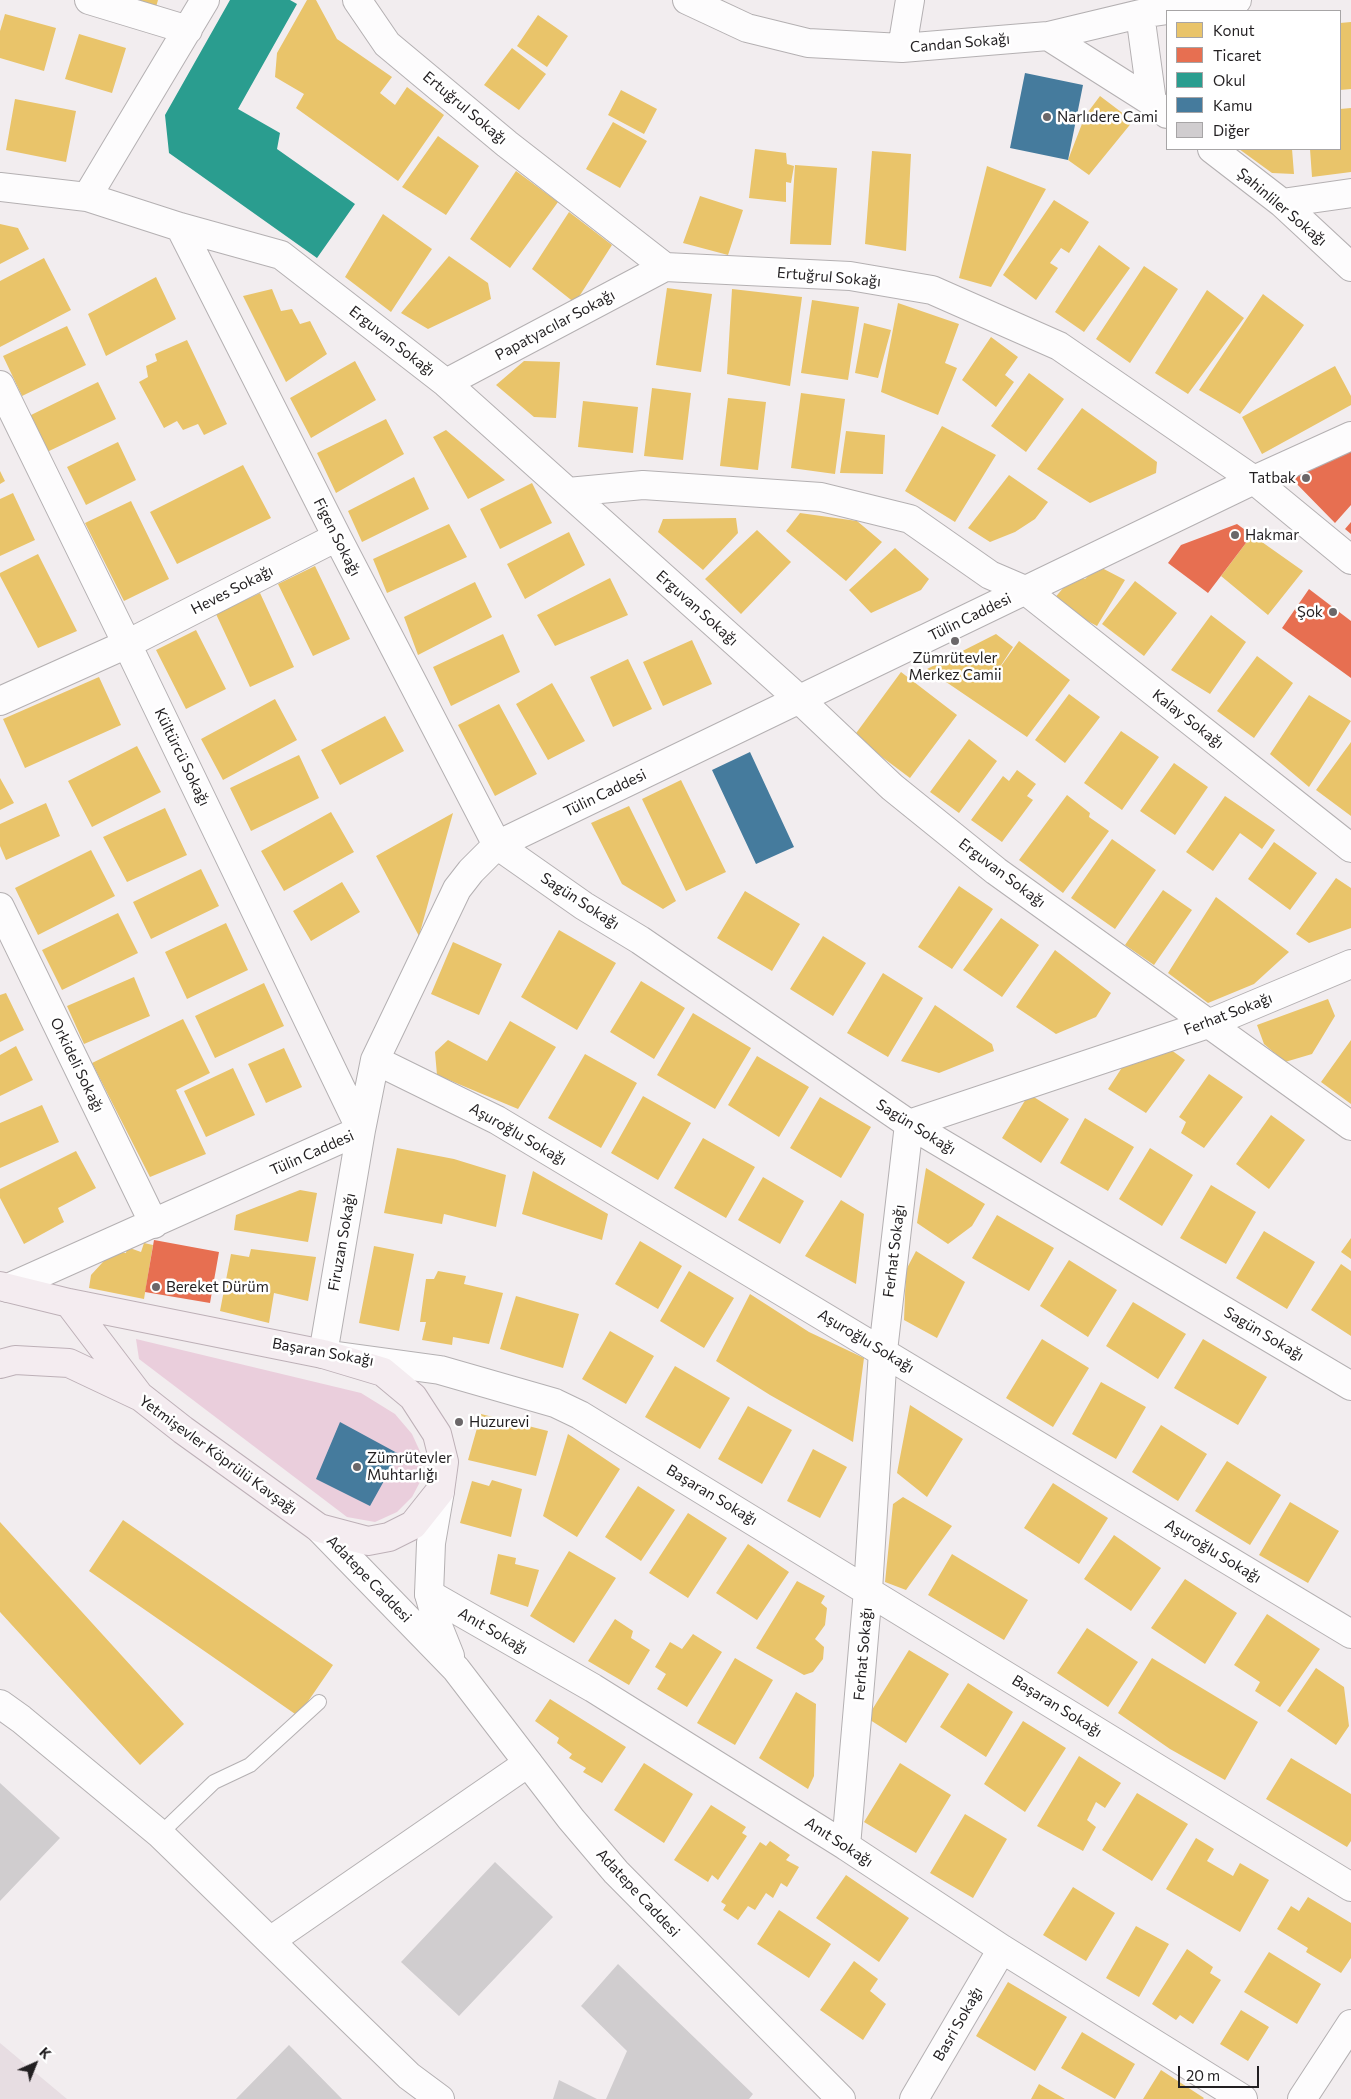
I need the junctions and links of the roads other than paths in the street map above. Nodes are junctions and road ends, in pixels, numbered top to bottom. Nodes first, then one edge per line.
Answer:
1 (89, 0) edge
2 (205, 0) edge
3 (357, 0) edge
4 (687, 0) edge
5 (910, 0) edge
6 (1237, 0) edge
7 (1182, 4) edge
8 (1140, 14) junction
9 (188, 30) junction
10 (1048, 36) junction
11 (902, 48) junction
12 (1160, 108) edge
13 (1213, 150) edge
14 (0, 187) edge
15 (1351, 193) edge
16 (87, 197) junction
17 (1282, 203) junction
18 (180, 227) junction
19 (664, 267) junction
20 (1351, 267) edge
21 (446, 383) junction
22 (0, 385) edge
23 (1351, 436) edge
24 (1254, 480) junction
25 (568, 492) junction
26 (337, 537) junction
27 (1351, 560) edge
28 (1025, 590) junction
29 (127, 644) junction
30 (799, 699) junction
31 (0, 701) edge
32 (497, 845) junction
33 (1351, 848) edge
34 (0, 907) edge
35 (1351, 964) edge
36 (1208, 1024) junction
37 (375, 1060) junction
38 (909, 1124) junction
39 (1351, 1126) edge
40 (361, 1130) junction
41 (154, 1224) junction
42 (3, 1282) edge
43 (69, 1304) junction
44 (882, 1351) junction
45 (323, 1354) junction
46 (0, 1364) edge
47 (1351, 1386) edge
48 (141, 1398) junction
49 (440, 1491) junction
50 (319, 1528) junction
51 (868, 1590) junction
52 (429, 1594) junction
53 (1351, 1634) edge
54 (456, 1669) junction
55 (319, 1702) dead end
56 (0, 1704) edge
57 (528, 1763) junction
58 (160, 1834) junction
59 (846, 1846) junction
60 (1351, 1887) edge
61 (270, 1941) junction
62 (1002, 1949) junction
63 (1351, 2024) edge
64 (440, 2099) edge
65 (841, 2099) edge
66 (914, 2099) edge
67 (1243, 2099) edge
68 (1302, 2099) edge

1 - 9 street
2 - 9 street
3 - 19 street, Ertuğrul Sokağı
4 - 11 street, Candan Sokağı
5 - 11 street
6 - 7 street, Candan Sokağı
7 - 8 street, Candan Sokağı
8 - 10 street, Candan Sokağı
8 - 12 street
9 - 16 street
10 - 11 street, Candan Sokağı
10 - 12 street
13 - 17 street, Şahinliler Sokağı
14 - 16 street, Erguvan Sokağı
15 - 17 street
16 - 18 street, Erguvan Sokağı
17 - 20 street, Şahinliler Sokağı
18 - 21 street, Erguvan Sokağı
18 - 26 street, Figen Sokağı
19 - 21 street, Papatyacılar Sokağı
19 - 24 street, Ertuğrul Sokağı
21 - 25 street, Erguvan Sokağı
22 - 29 street, Kültürcü Sokağı
23 - 24 street, Tülin Caddesi
24 - 27 street, Ertuğrul Sokağı
24 - 28 street, Tülin Caddesi
25 - 28 street, Kalay Sokağı
25 - 30 street, Erguvan Sokağı
26 - 29 street, Heves Sokağı
26 - 32 street, Figen Sokağı
28 - 30 street, Tülin Caddesi
28 - 33 street, Kalay Sokağı
29 - 31 street, Heves Sokağı
29 - 40 street, Kültürcü Sokağı
30 - 32 street, Tülin Caddesi
30 - 36 street, Erguvan Sokağı
32 - 37 street, Tülin Caddesi
32 - 38 street, Sagün Sokağı
34 - 41 street, Orkideli Sokağı
35 - 36 street, Ferhat Sokağı
36 - 38 street, Ferhat Sokağı
36 - 39 street, Erguvan Sokağı
37 - 40 street, Tülin Caddesi
37 - 44 street, Aşuroğlu Sokağı
38 - 44 street, Ferhat Sokağı
38 - 47 street, Sagün Sokağı
40 - 41 street, Tülin Caddesi
40 - 45 street, Firuzan Sokağı
41 - 42 street, Tülin Caddesi
42 - 43 main road, Başaran Sokağı
43 - 45 main road, Başaran Sokağı
43 - 48 main road
44 - 51 street, Ferhat Sokağı
44 - 53 street, Aşuroğlu Sokağı
45 - 49 main road, Adatepe Caddesi
45 - 51 street, Başaran Sokağı
46 - 48 main road, Yetmişevler Köprülü Kavşağı
48 - 50 main road, Yetmişevler Köprülü Kavşağı
49 - 50 main road, Adatepe Caddesi
49 - 52 street, Adatepe Caddesi
50 - 54 street, Adatepe Caddesi
51 - 59 street, Ferhat Sokağı
51 - 60 street, Başaran Sokağı
52 - 54 street, Adatepe Caddesi
52 - 59 street, Anıt Sokağı
54 - 57 street, Adatepe Caddesi
55 - 58 lane
56 - 58 street
57 - 61 street
57 - 65 street, Adatepe Caddesi
58 - 61 street
59 - 62 street, Anıt Sokağı
61 - 64 street
62 - 66 street, Basri Sokağı
62 - 67 street, Anıt Sokağı
63 - 68 street

